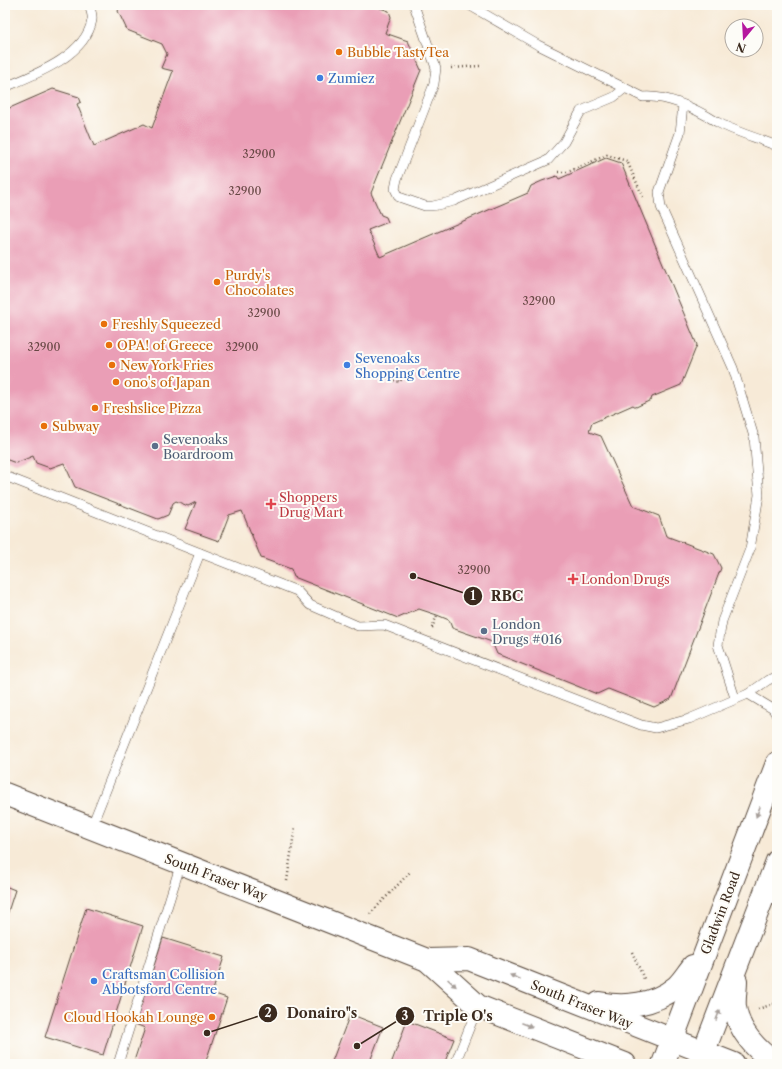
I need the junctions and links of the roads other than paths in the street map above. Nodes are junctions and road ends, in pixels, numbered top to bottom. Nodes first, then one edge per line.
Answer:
1 (90, 5) edge
2 (414, 5) edge
3 (469, 5) edge
4 (5, 87) edge
5 (625, 88) junction
6 (683, 105) junction
7 (777, 146) edge
8 (5, 476) edge
9 (200, 553) junction
10 (777, 677) edge
11 (748, 694) junction
12 (734, 698) junction
13 (777, 716) edge
14 (777, 763) edge
15 (5, 794) edge
16 (91, 828) junction
17 (777, 861) edge
18 (181, 863) junction
19 (706, 950) junction
20 (427, 960) junction
21 (737, 965) junction
22 (564, 997) junction
23 (478, 1006) junction
24 (552, 1035) junction
25 (672, 1039) junction
26 (702, 1058) edge
27 (118, 1064) edge
28 (455, 1064) edge
29 (583, 1064) edge
30 (625, 1064) edge
31 (663, 1064) edge
32 (734, 1064) edge
33 (777, 1064) edge

1 - 4 lane
2 - 5 lane
3 - 5 lane
5 - 6 lane
6 - 7 lane
6 - 12 lane
8 - 9 lane
9 - 12 lane
9 - 16 lane
10 - 11 lane
11 - 12 lane
11 - 13 lane
14 -> 19 main road, Gladwin Road
15 - 16 main road, South Fraser Way
16 - 18 main road, South Fraser Way
17 - 21 main road
18 - 20 main road, South Fraser Way
18 - 27 lane
19 - 22 main road
19 - 25 main road, Gladwin Road
22 -> 20 main road, South Fraser Way
20 -> 23 main road, South Fraser Way
26 -> 21 main road
21 - 33 main road
22 - 25 main road, South Fraser Way
23 -> 24 main road, South Fraser Way
23 - 28 lane
24 - 29 main road
24 - 30 main road, South Fraser Way
25 - 26 main road, South Fraser Way
25 - 31 main road, Gladwin Road
26 - 32 main road, South Fraser Way

